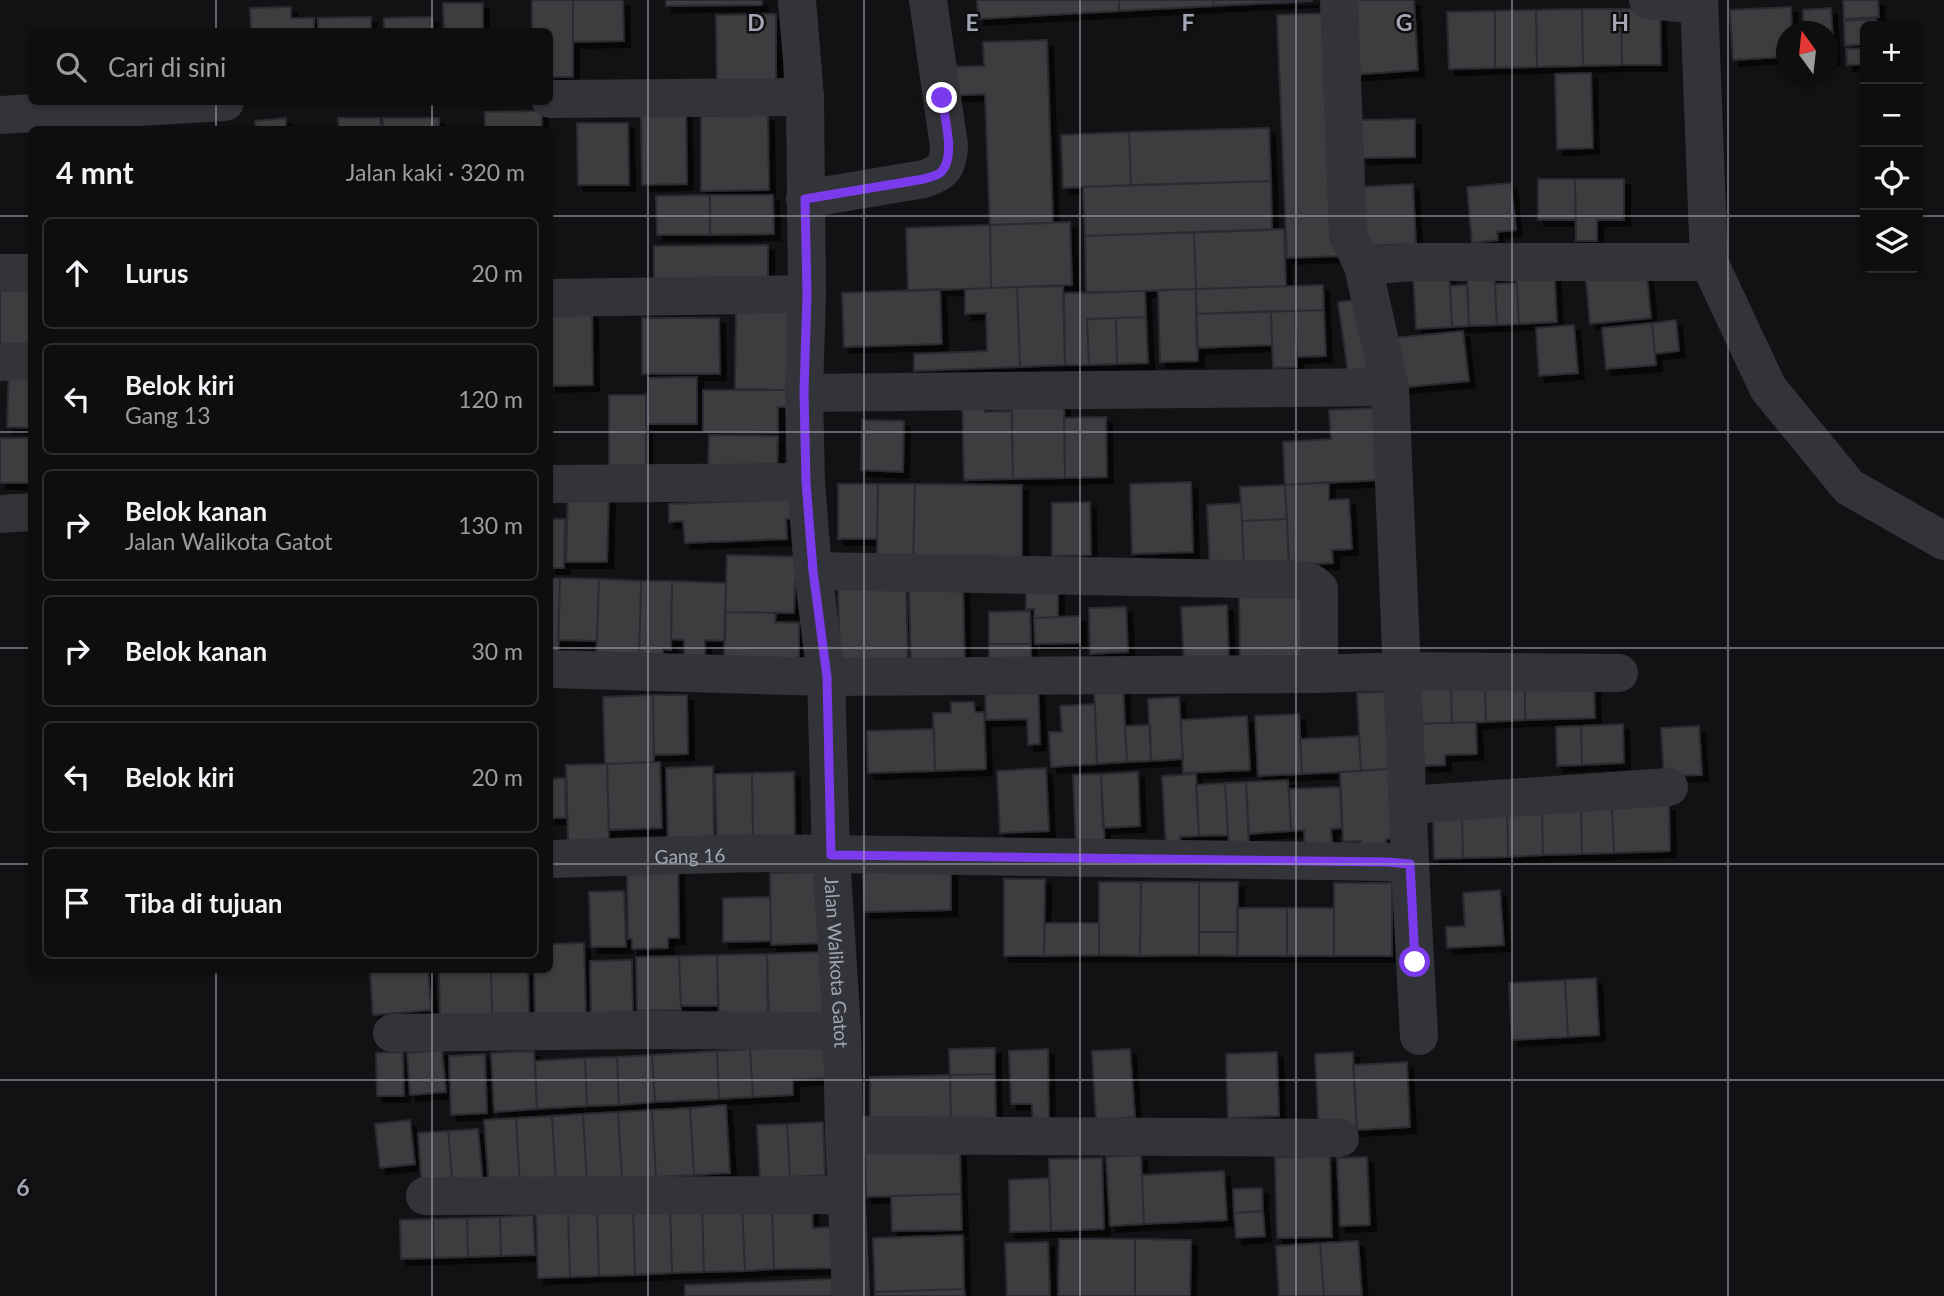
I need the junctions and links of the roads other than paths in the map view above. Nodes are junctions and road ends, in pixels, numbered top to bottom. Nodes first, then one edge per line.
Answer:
1 (797, 0) edge
2 (928, 0) edge
3 (1339, 0) edge
4 (1648, 0) edge
5 (1699, 2) edge
6 (805, 97) junction
7 (553, 99) edge
8 (173, 105) edge
9 (0, 115) edge
10 (805, 199) junction
11 (1709, 262) junction
12 (1363, 266) junction
13 (0, 273) edge
14 (28, 274) edge
15 (807, 294) junction
16 (553, 298) edge
17 (28, 361) edge
18 (0, 362) edge
19 (1390, 387) junction
20 (804, 393) junction
21 (806, 482) junction
22 (553, 484) edge
23 (28, 512) edge
24 (0, 514) edge
25 (1944, 541) edge
26 (813, 571) junction
27 (553, 669) edge
28 (1401, 671) junction
29 (1619, 673) dead end
30 (1319, 674) junction
31 (827, 677) junction
32 (1670, 787) dead end
33 (1409, 805) junction
34 (831, 855) junction
35 (553, 859) edge
36 (1410, 864) junction
37 (842, 1031) junction
38 (392, 1033) dead end
39 (1419, 1036) dead end
40 (844, 1135) junction
41 (1340, 1138) dead end
42 (846, 1195) junction
43 (425, 1196) dead end
44 (851, 1296) edge

1 - 6 street, Jalan Walikota Gatot
2 - 10 street
3 - 12 street
4 - 5 street
5 - 11 street
6 - 7 street
6 - 10 street, Jalan Walikota Gatot
8 - 9 street
10 - 15 street, Jalan Walikota Gatot
11 - 12 street
11 - 25 street
12 - 19 street
13 - 14 street
15 - 16 street
15 - 20 street, Jalan Walikota Gatot
17 - 18 street
19 - 20 street
19 - 28 street
20 - 21 street, Jalan Walikota Gatot
21 - 22 street
21 - 26 street, Jalan Walikota Gatot
23 - 24 street
26 - 30 street
26 - 31 street, Jalan Walikota Gatot
27 - 31 street
28 - 29 street
28 - 30 street
28 - 33 street
30 - 31 street
31 - 34 street, Jalan Walikota Gatot
32 - 33 street
33 - 36 street
34 - 35 street, Gang 16
34 - 36 street, Gang 16
34 - 37 street, Jalan Walikota Gatot
36 - 39 street
37 - 38 street
37 - 40 street, Jalan Walikota Gatot
40 - 41 street
40 - 42 street, Jalan Walikota Gatot
42 - 43 street
42 - 44 street, Jalan Walikota Gatot

